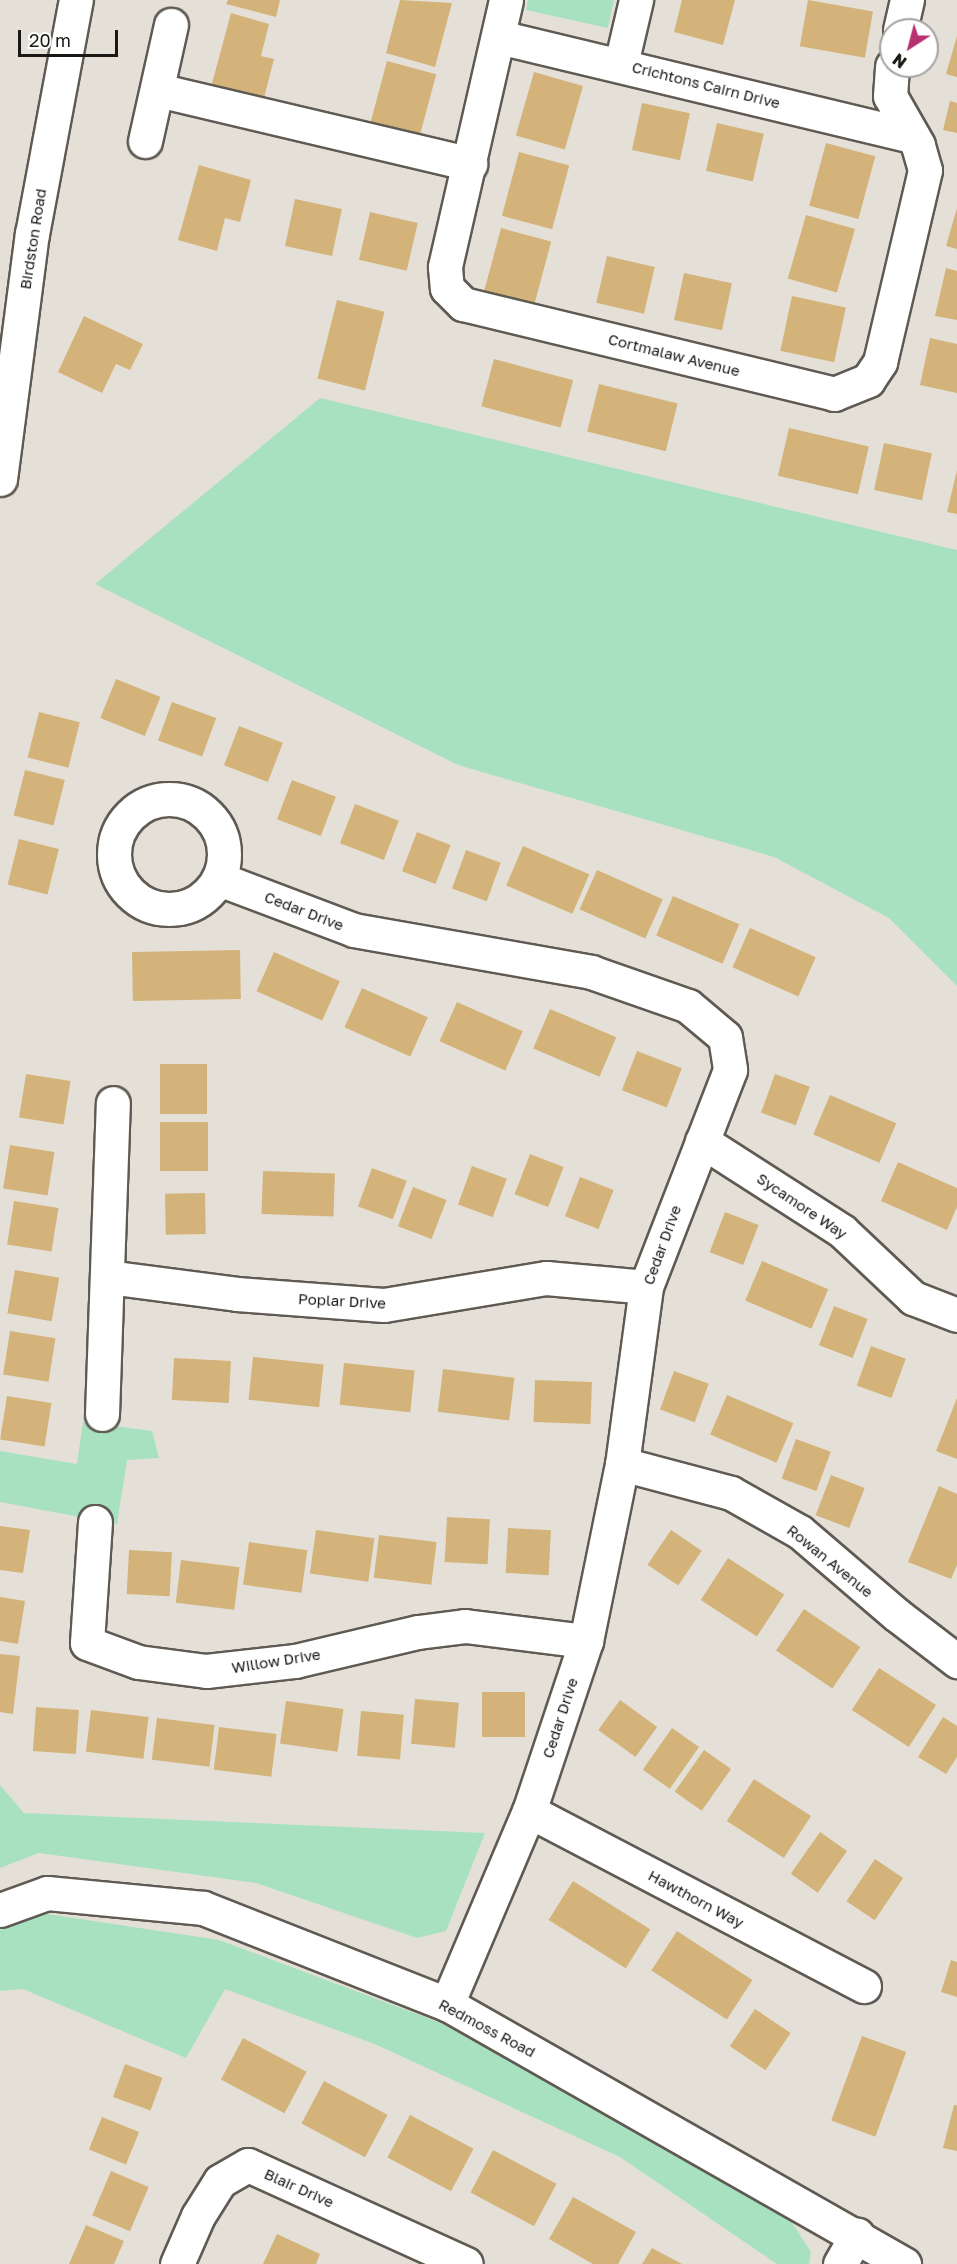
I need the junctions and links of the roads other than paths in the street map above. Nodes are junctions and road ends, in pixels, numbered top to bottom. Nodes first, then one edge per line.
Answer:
1 (76, 0) edge
2 (506, 0) edge
3 (636, 0) edge
4 (907, 0) edge
5 (903, 18) edge
6 (171, 25) dead end
7 (499, 37) junction
8 (621, 64) junction
9 (891, 78) edge
10 (158, 90) junction
11 (912, 136) junction
12 (145, 141) dead end
13 (470, 164) junction
14 (0, 479) edge
15 (219, 879) dead end
16 (113, 1103) dead end
17 (702, 1141) junction
18 (108, 1277) junction
19 (646, 1287) junction
20 (957, 1315) edge
21 (102, 1414) dead end
22 (622, 1464) junction
23 (95, 1522) dead end
24 (586, 1641) junction
25 (957, 1661) edge
26 (529, 1811) junction
27 (0, 1911) edge
28 (864, 1986) dead end
29 (447, 2004) junction
30 (857, 2235) junction
31 (177, 2264) edge
32 (466, 2264) edge
33 (840, 2264) edge
34 (904, 2264) edge

1 - 14 street, Birdston Road
2 - 7 street, Cortmalaw Avenue
3 - 8 street
4 - 5 street
6 - 10 street
7 - 8 street, Crichtons Cairn Drive
7 - 13 street, Cortmalaw Avenue
8 - 11 street, Crichtons Cairn Drive
9 - 11 street, Cortmalaw Avenue
10 - 12 street
10 - 13 street
11 - 13 street, Cortmalaw Avenue
15 - 17 street, Cedar Drive
16 - 18 street
17 - 19 street, Cedar Drive
17 - 20 street, Sycamore Way
18 - 19 street, Poplar Drive
18 - 21 street
19 - 22 street, Cedar Drive
22 - 24 street, Cedar Drive
22 - 25 street, Rowan Avenue
23 - 24 street, Willow Drive
24 - 26 street, Cedar Drive
26 - 28 street, Hawthorn Way
26 - 29 street, Cedar Drive
27 - 29 street, Redmoss Road
29 - 30 street, Redmoss Road
30 - 33 street
30 - 34 street, Redmoss Road
31 - 32 street, Blair Drive

